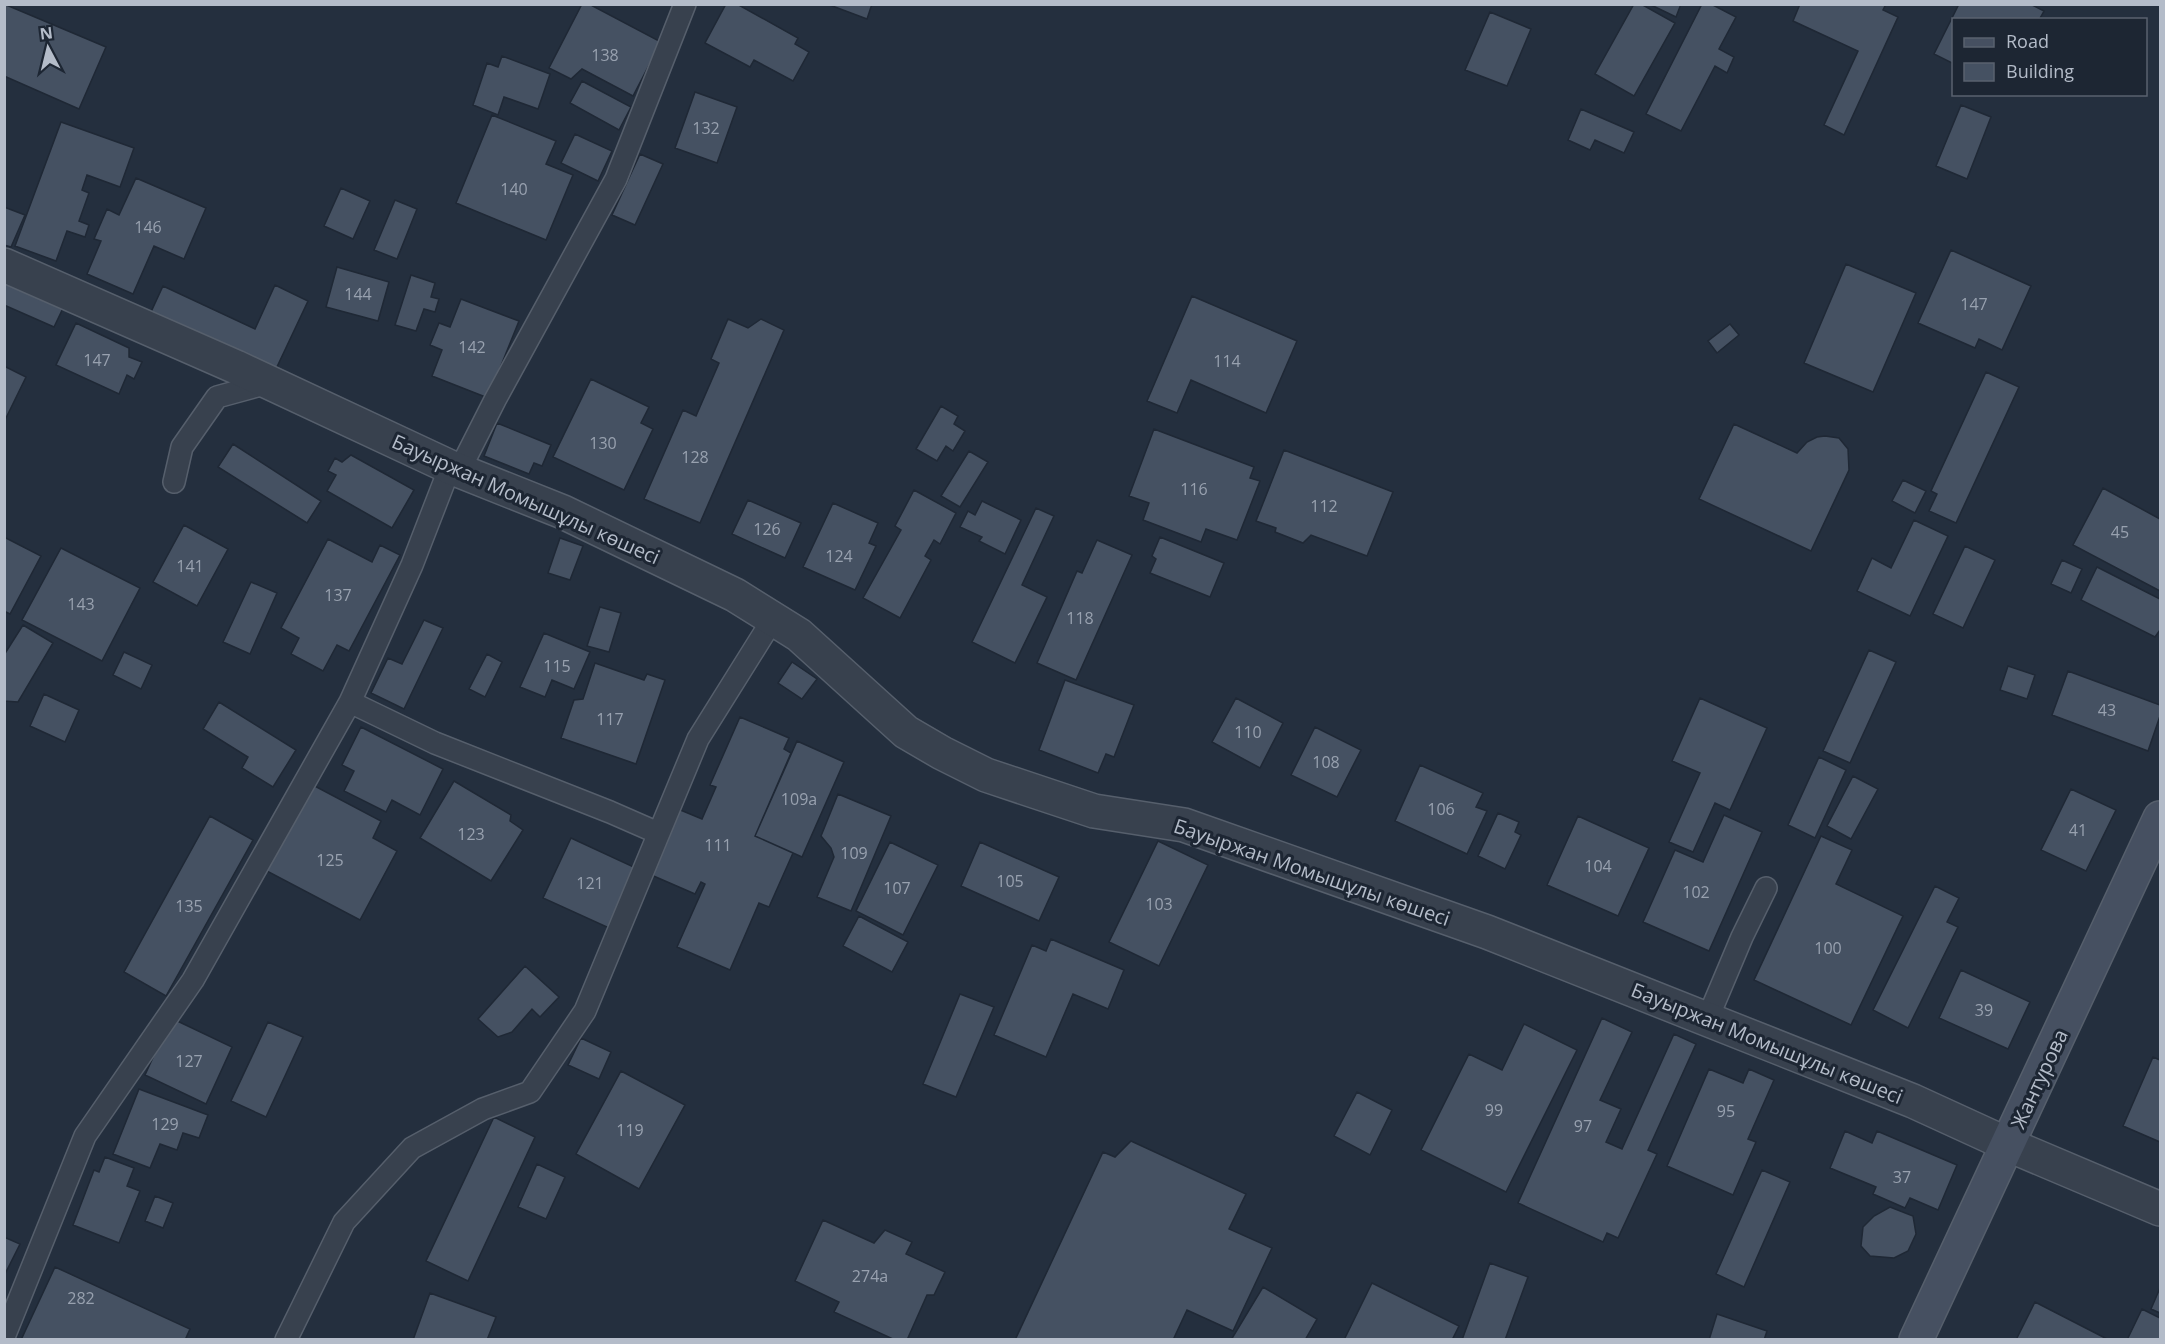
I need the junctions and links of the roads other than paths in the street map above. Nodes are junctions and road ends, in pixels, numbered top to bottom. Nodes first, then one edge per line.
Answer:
1 (685, 4) edge
2 (4, 265) edge
3 (268, 383) junction
4 (455, 469) junction
5 (174, 482) dead end
6 (773, 619) junction
7 (350, 702) junction
8 (2160, 818) edge
9 (658, 833) junction
10 (1766, 888) dead end
11 (1707, 1020) junction
12 (2009, 1145) junction
13 (2160, 1209) edge
14 (4, 1337) edge
15 (286, 1340) edge
16 (1916, 1340) edge

1 - 4 lane
2 - 3 street, Бауыржан Момышұлы көшесі
3 - 4 street, Бауыржан Момышұлы көшесі
3 - 5 lane
4 - 6 street, Бауыржан Момышұлы көшесі
4 - 7 lane
6 - 9 lane
6 - 11 street, Бауыржан Момышұлы көшесі
7 - 9 lane
7 - 14 lane
8 - 12 street, Жантурова
9 - 15 lane
10 - 11 lane
11 - 12 street, Бауыржан Момышұлы көшесі
12 - 13 street, Бауыржан Момышұлы көшесі
12 - 16 street, Жантурова

